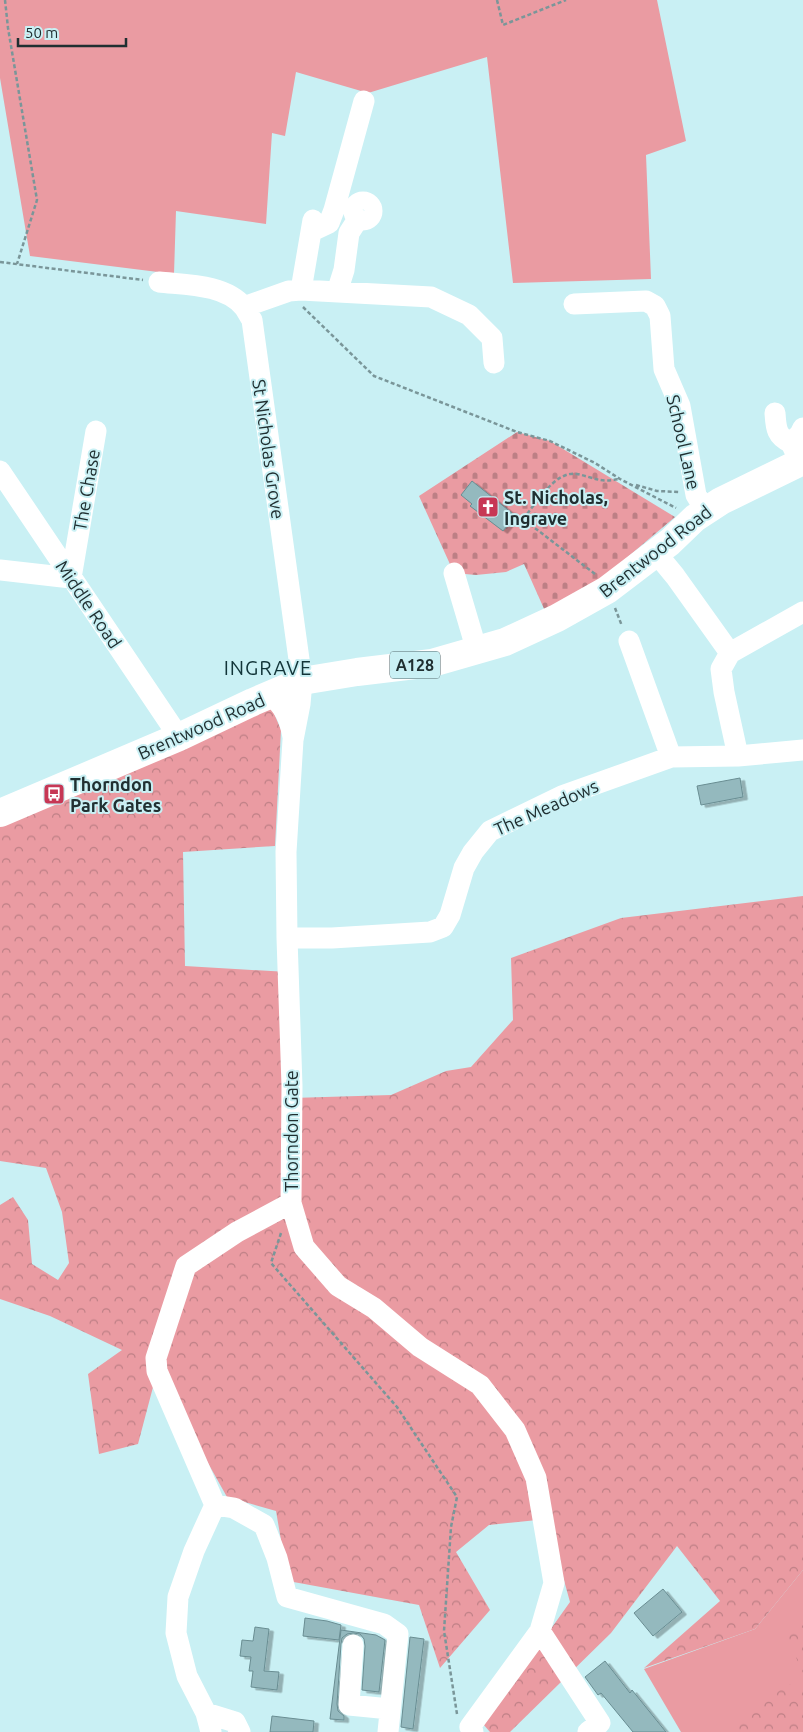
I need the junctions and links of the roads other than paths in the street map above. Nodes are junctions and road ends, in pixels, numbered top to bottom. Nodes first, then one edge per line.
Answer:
1 (364, 101) dead end
2 (358, 219) dead end
3 (159, 282) road end
4 (301, 290) junction
5 (337, 292) junction
6 (574, 304) dead end
7 (244, 307) junction
8 (494, 363) dead end
9 (775, 413) dead end
10 (96, 431) dead end
11 (799, 448) edge
12 (0, 471) edge
13 (699, 506) junction
14 (656, 553) junction
15 (0, 570) edge
16 (454, 573) dead end
17 (71, 578) junction
18 (803, 612) edge
19 (628, 641) road end
20 (477, 651) junction
21 (730, 653) junction
22 (302, 682) junction
23 (270, 696) junction
24 (179, 737) junction
25 (293, 740) junction
26 (803, 750) edge
27 (738, 756) junction
28 (671, 757) junction
29 (0, 813) edge
30 (287, 938) junction
31 (291, 1203) junction
32 (215, 1505) junction
33 (540, 1631) junction
34 (353, 1645) dead end
35 (390, 1709) junction
36 (209, 1722) edge
37 (466, 1727) edge
38 (240, 1732) edge
39 (388, 1732) edge
40 (588, 1732) edge

1 - 4 street
2 - 5 street
3 - 7 street
4 - 5 street
4 - 7 street
5 - 8 street
6 - 13 street, School Lane
7 - 22 street, St Nicholas Grove
9 - 11 street
10 - 17 street, The Chase
11 - 13 main road, Brentwood Road / A128
12 - 17 street, Middle Road
13 - 14 main road, Brentwood Road / A128
14 - 20 main road, Brentwood Road / A128
14 - 21 street
15 - 17 street
16 - 20 street
17 - 24 street, Middle Road
18 - 21 street
19 - 28 street
20 - 22 main road, Brentwood Road / A128
21 - 27 street
22 - 23 main road, Brentwood Road / A128
22 - 25 street, Thorndon Gate
23 - 24 main road, Brentwood Road / A128
23 - 25 street
24 - 29 main road, Brentwood Road / A128
25 - 30 street, Thorndon Gate
26 - 27 street, The Meadows
27 - 28 street, The Meadows
28 - 30 street, The Meadows
30 - 31 street, Thorndon Gate
31 - 32 street, Thorndon Gate
31 - 33 street
32 - 35 street
32 - 36 street
33 - 37 street
33 - 40 street
34 - 35 street
35 - 39 street
36 - 38 street

